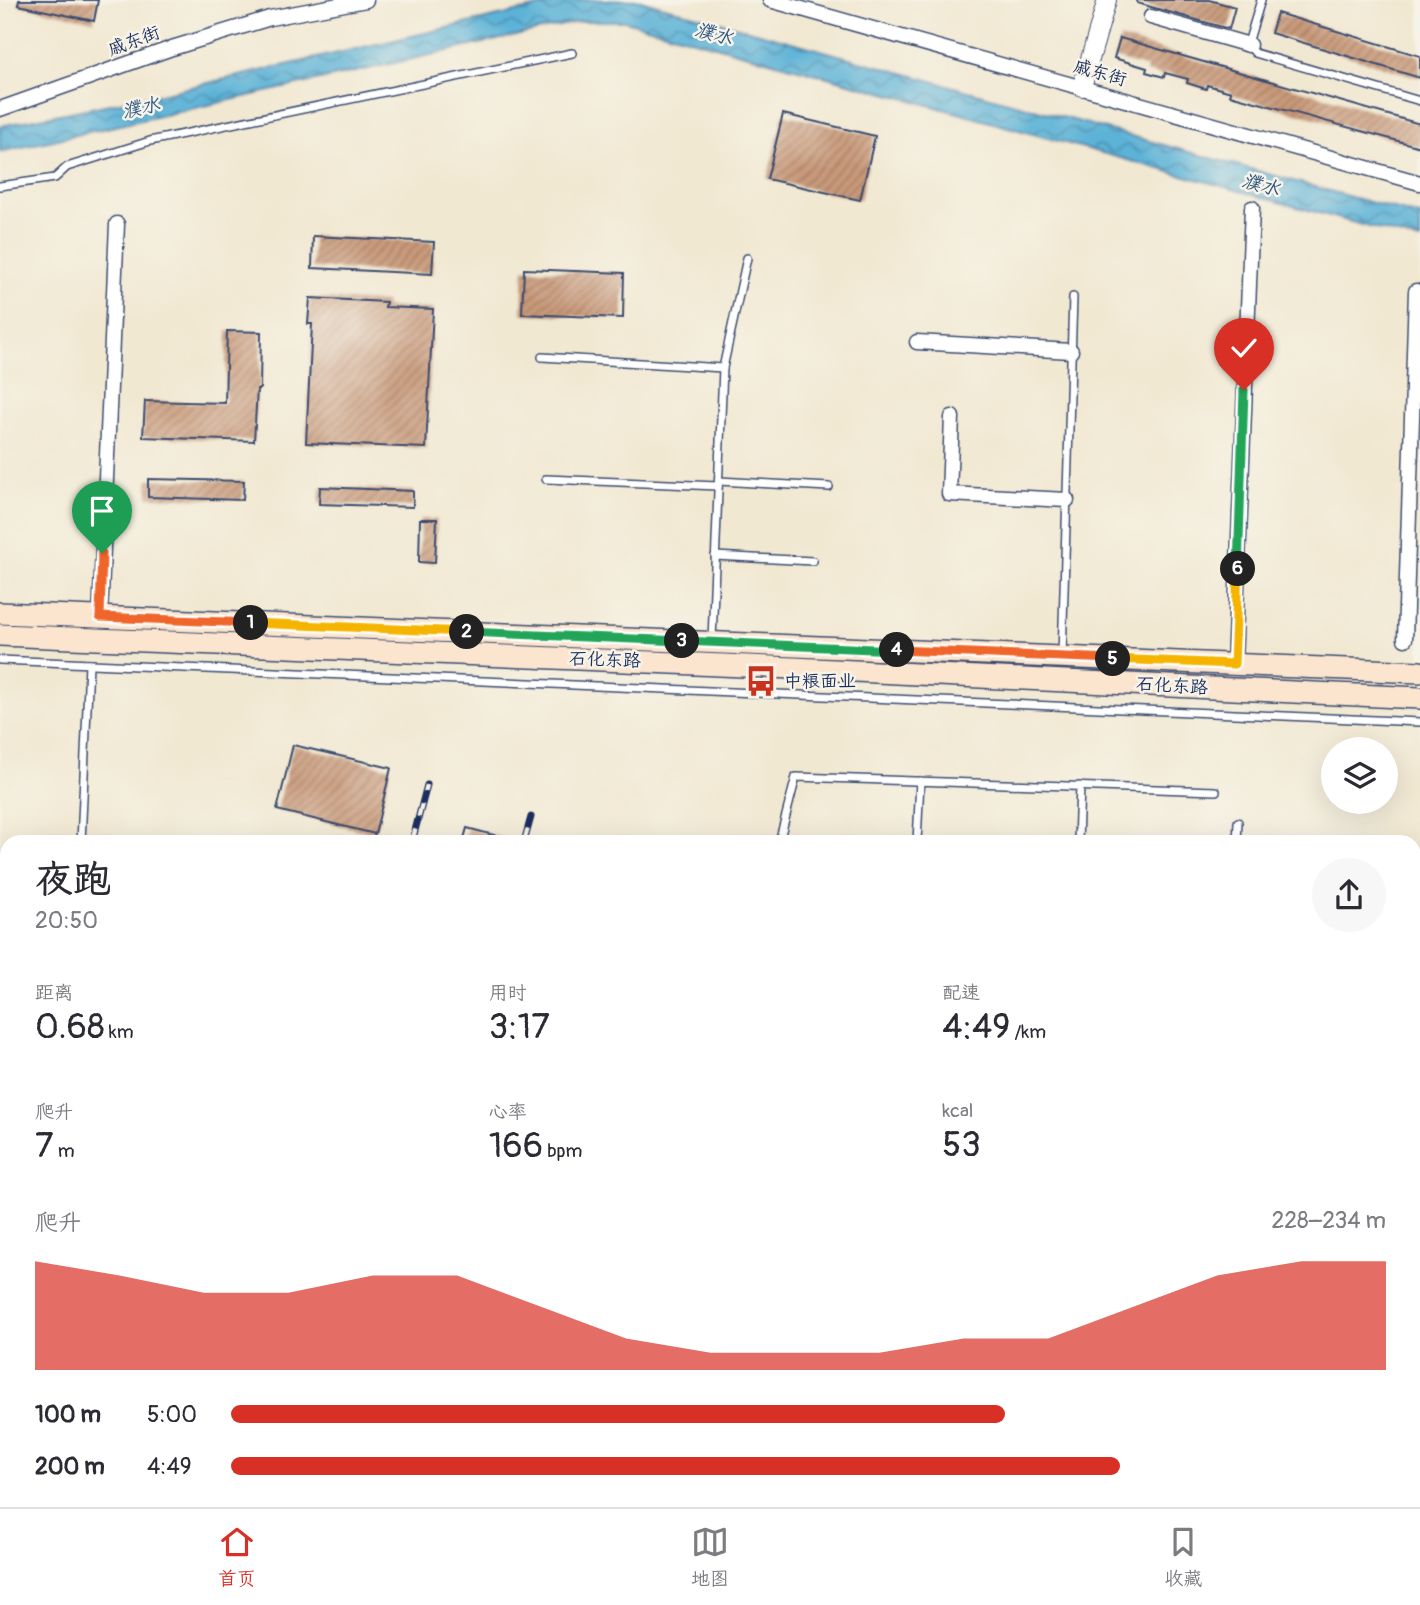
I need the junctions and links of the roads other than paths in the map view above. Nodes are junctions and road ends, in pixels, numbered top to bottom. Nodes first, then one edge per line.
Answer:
1 (363, 0) edge
2 (770, 0) edge
3 (1107, 0) edge
4 (1261, 0) edge
5 (1151, 17) dead end
6 (1249, 45) junction
7 (572, 53) dead end
8 (1082, 88) junction
9 (1420, 101) edge
10 (0, 108) edge
11 (1420, 183) edge
12 (0, 186) edge
13 (1252, 208) dead end
14 (117, 224) dead end
15 (747, 258) dead end
16 (1416, 291) dead end
17 (1073, 297) dead end
18 (917, 342) dead end
19 (1071, 351) junction
20 (542, 356) dead end
21 (723, 368) junction
22 (952, 417) dead end
23 (546, 479) dead end
24 (718, 484) junction
25 (829, 487) dead end
26 (1067, 500) junction
27 (715, 556) junction
28 (813, 561) dead end
29 (0, 613) edge
30 (100, 617) junction
31 (0, 635) edge
32 (1405, 639) dead end
33 (712, 642) junction
34 (1062, 657) junction
35 (0, 660) edge
36 (89, 664) junction
37 (1234, 664) junction
38 (1420, 672) edge
39 (1420, 698) edge
40 (1420, 722) edge
41 (920, 781) junction
42 (1080, 786) junction
43 (1216, 790) dead end
44 (1238, 822) dead end
45 (81, 835) edge
46 (781, 835) edge
47 (917, 835) edge
48 (1078, 835) edge
49 (1237, 835) edge

1 - 10 street, 戚东街
2 - 8 street, 戚东街
3 - 8 street
4 - 6 lane
5 - 6 street
6 - 9 lane
7 - 12 lane
8 - 11 street, 戚东街
13 - 37 street
14 - 30 street
15 - 21 lane
16 - 32 street
17 - 19 lane
18 - 19 street
19 - 26 lane
20 - 21 lane
21 - 24 lane
22 - 26 street
23 - 24 lane
24 - 25 lane
24 - 27 lane
26 - 34 lane
27 - 28 lane
27 - 33 lane
29 - 30 main road, 石化东路
30 - 33 main road, 石化东路
31 - 39 main road, 石化东路
33 - 34 main road, 石化东路
34 - 37 main road, 石化东路
35 - 36 lane
36 - 40 lane
36 - 45 lane
37 - 38 main road, 石化东路
41 - 42 lane
41 - 46 lane
41 - 47 lane
42 - 43 lane
42 - 48 lane
44 - 49 lane

